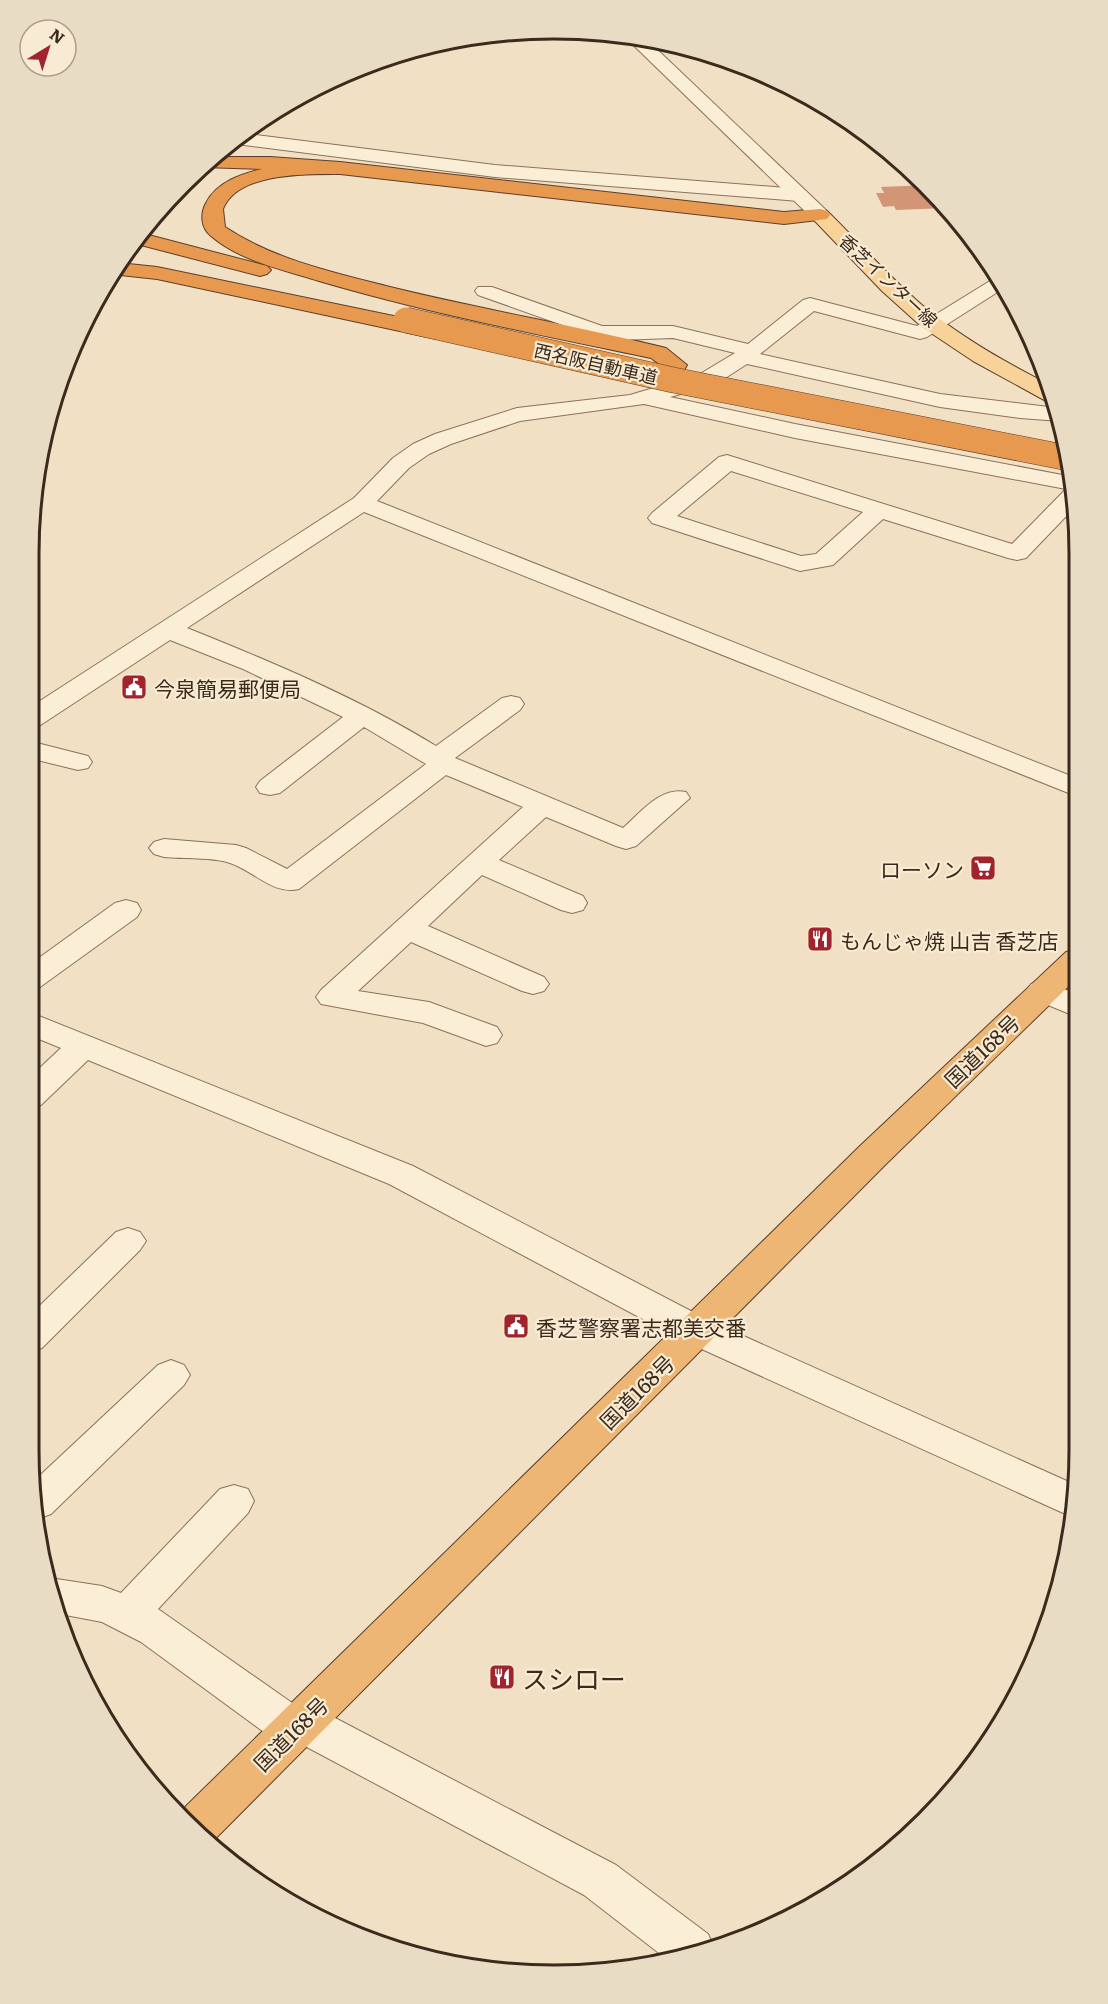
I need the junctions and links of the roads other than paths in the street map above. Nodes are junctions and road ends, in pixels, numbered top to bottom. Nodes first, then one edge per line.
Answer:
1 (645, 47) edge
2 (248, 140) edge
3 (230, 154) edge
4 (226, 157) edge
5 (312, 159) junction
6 (219, 163) edge
7 (340, 168) junction
8 (799, 195) junction
9 (820, 214) junction
10 (145, 240) edge
11 (136, 253) edge
12 (125, 270) edge
13 (993, 285) edge
14 (485, 291) dead end
15 (412, 314) junction
16 (933, 324) junction
17 (748, 354) junction
18 (1042, 390) edge
19 (645, 399) junction
20 (1049, 415) edge
21 (1056, 440) edge
22 (1059, 456) edge
23 (1064, 482) edge
24 (1066, 502) edge
25 (362, 503) junction
26 (879, 510) junction
27 (166, 629) junction
28 (511, 704) dead end
29 (39, 713) edge
30 (362, 716) junction
31 (39, 752) edge
32 (440, 761) junction
33 (78, 762) dead end
34 (1069, 785) edge
35 (270, 787) dead end
36 (676, 798) dead end
37 (542, 806) junction
38 (164, 848) dead end
39 (479, 863) junction
40 (572, 903) dead end
41 (126, 910) dead end
42 (407, 928) junction
43 (1069, 966) edge
44 (39, 973) edge
45 (533, 984) dead end
46 (1042, 991) junction
47 (1069, 1003) edge
48 (39, 1027) edge
49 (486, 1035) dead end
50 (83, 1046) junction
51 (39, 1088) edge
52 (128, 1241) dead end
53 (39, 1328) edge
54 (697, 1331) junction
55 (171, 1375) dead end
56 (1067, 1498) edge
57 (41, 1499) edge
58 (234, 1501) dead end
59 (61, 1597) edge
60 (128, 1613) junction
61 (297, 1726) junction
62 (199, 1823) edge
63 (688, 1947) edge

1 - 8 street
2 - 8 street
3 - 5 highway
4 - 5 highway
5 - 9 highway
6 - 7 highway
7 - 9 highway
7 - 15 highway
8 - 9 street
9 - 16 main road, 香芝インター線
10 - 15 highway, 西名阪自動車道
11 - 15 highway, 西名阪自動車道
12 - 15 highway
13 - 16 street
14 - 17 street
15 - 21 highway, 西名阪自動車道
15 - 22 highway, 西名阪自動車道, bridge
16 - 17 street
16 - 18 main road, 香芝インター線
17 - 19 street
17 - 20 street
19 - 23 street
19 - 25 street
24 - 26 street
25 - 27 street
25 - 34 street
26 - 26 street
27 - 29 street
27 - 30 street
28 - 32 street
30 - 32 street
30 - 35 street
31 - 33 street
32 - 37 street
32 - 38 street
36 - 37 street
37 - 39 street
39 - 40 street
39 - 42 street
41 - 44 street
42 - 45 street
42 - 49 street
43 - 46 highway, 国道168号
46 - 47 street
46 - 54 highway, 国道168号
48 - 50 street
50 - 51 street
50 - 54 street
52 - 53 street
54 - 56 street
54 - 61 highway, 国道168号
55 - 57 street
58 - 60 street
59 - 60 street
60 - 61 street
61 - 62 highway, 国道168号
61 - 63 street

